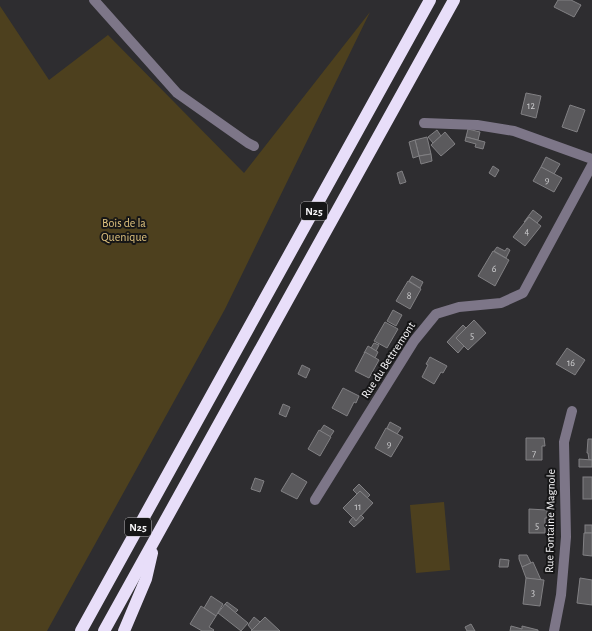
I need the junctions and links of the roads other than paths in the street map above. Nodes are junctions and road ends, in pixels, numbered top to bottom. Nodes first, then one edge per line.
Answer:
1 (94, 0) edge
2 (430, 0) edge
3 (454, 0) edge
4 (424, 123) dead end
5 (254, 146) dead end
6 (592, 159) edge
7 (592, 165) edge
8 (572, 411) dead end
9 (315, 500) dead end
10 (157, 537) junction
11 (81, 631) edge
12 (104, 631) edge
13 (124, 631) edge
14 (554, 631) edge

1 - 5 street
2 - 11 highway, N25
3 - 10 highway, N25
4 - 6 street
7 - 9 street, Rue du Bettremont
8 - 14 street, Rue Fontaine Magnole
10 - 12 highway, N25
10 - 13 highway

